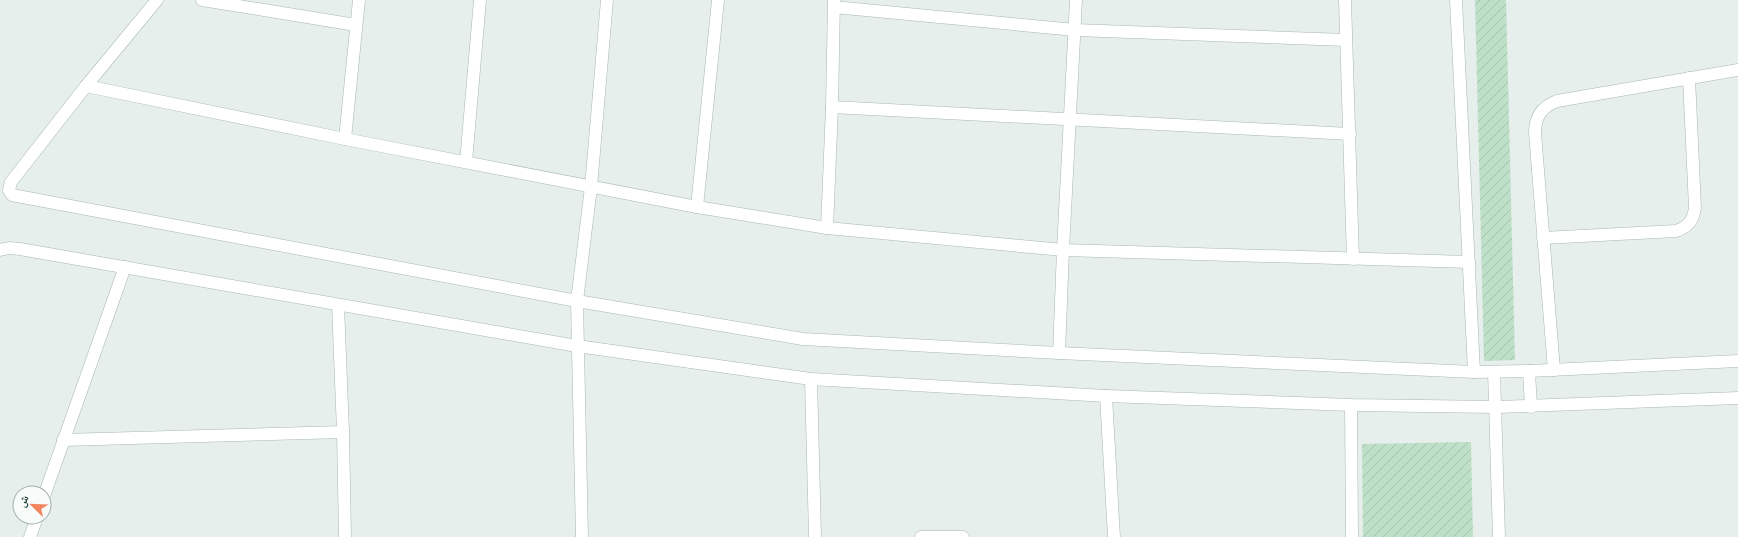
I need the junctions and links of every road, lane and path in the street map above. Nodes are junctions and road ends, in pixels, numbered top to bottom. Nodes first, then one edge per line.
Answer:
1 (157, 0) edge
2 (202, 0) edge
3 (360, 0) edge
4 (480, 0) edge
5 (607, 0) edge
6 (718, 0) edge
7 (1076, 0) edge
8 (1345, 0) edge
9 (1456, 0) edge
10 (834, 3) edge
11 (356, 25) junction
12 (1075, 30) junction
13 (1346, 40) junction
14 (1738, 70) edge
15 (1689, 78) junction
16 (86, 86) junction
17 (832, 107) junction
18 (1070, 120) junction
19 (1350, 134) junction
20 (345, 139) junction
21 (466, 162) junction
22 (591, 187) junction
23 (697, 207) junction
24 (827, 228) junction
25 (1543, 238) junction
26 (0, 250) edge
27 (1063, 250) junction
28 (1354, 258) junction
29 (1469, 262) junction
30 (125, 267) junction
31 (577, 301) junction
32 (338, 305) junction
33 (577, 346) junction
34 (1059, 353) junction
35 (1738, 361) edge
36 (1554, 370) junction
37 (1529, 371) junction
38 (1474, 372) junction
39 (1494, 372) junction
40 (811, 379) junction
41 (1106, 396) junction
42 (1738, 398) edge
43 (1352, 405) junction
44 (1496, 407) junction
45 (1531, 407) junction
46 (343, 432) junction
47 (63, 440) junction
48 (48, 485) edge
49 (34, 525) edge
50 (30, 537) edge
51 (345, 537) edge
52 (582, 537) edge
53 (815, 537) edge
54 (921, 537) edge
55 (963, 537) edge
56 (1114, 537) edge
57 (1352, 537) edge
58 (1499, 537) edge

1 - 16 street
2 - 11 street
3 - 11 street
4 - 21 street
5 - 22 street
6 - 23 street
7 - 12 street
8 - 13 street
9 - 29 street
10 - 12 street
10 - 17 street
11 - 20 street
12 - 13 street
12 - 18 street
13 - 19 street
14 - 15 street
15 - 25 street
15 - 25 street
16 - 20 street
16 - 31 street
17 - 18 street
17 - 24 street
18 - 19 street
18 - 27 street
19 - 28 street
20 - 21 street
21 - 22 street
22 - 23 street
22 - 31 street
23 - 24 street
24 - 27 street
25 - 36 street
26 - 30 street
27 - 28 street
27 - 34 street
28 - 29 street
29 - 38 street
30 - 32 street
30 - 47 street
31 - 33 street
31 - 34 street
32 - 33 street
32 - 46 street
33 - 40 street
33 - 52 street
34 - 38 street
35 - 36 street
36 - 37 street
37 - 39 street
37 - 45 street
38 - 39 street
39 - 44 street
40 - 41 street
40 - 53 street
41 - 43 street
41 - 56 street
42 - 45 street
43 - 44 street
43 - 57 street
44 - 45 street
44 - 58 street
46 - 47 street
46 - 51 street
47 - 48 street
49 - 50 street
54 - 55 street

